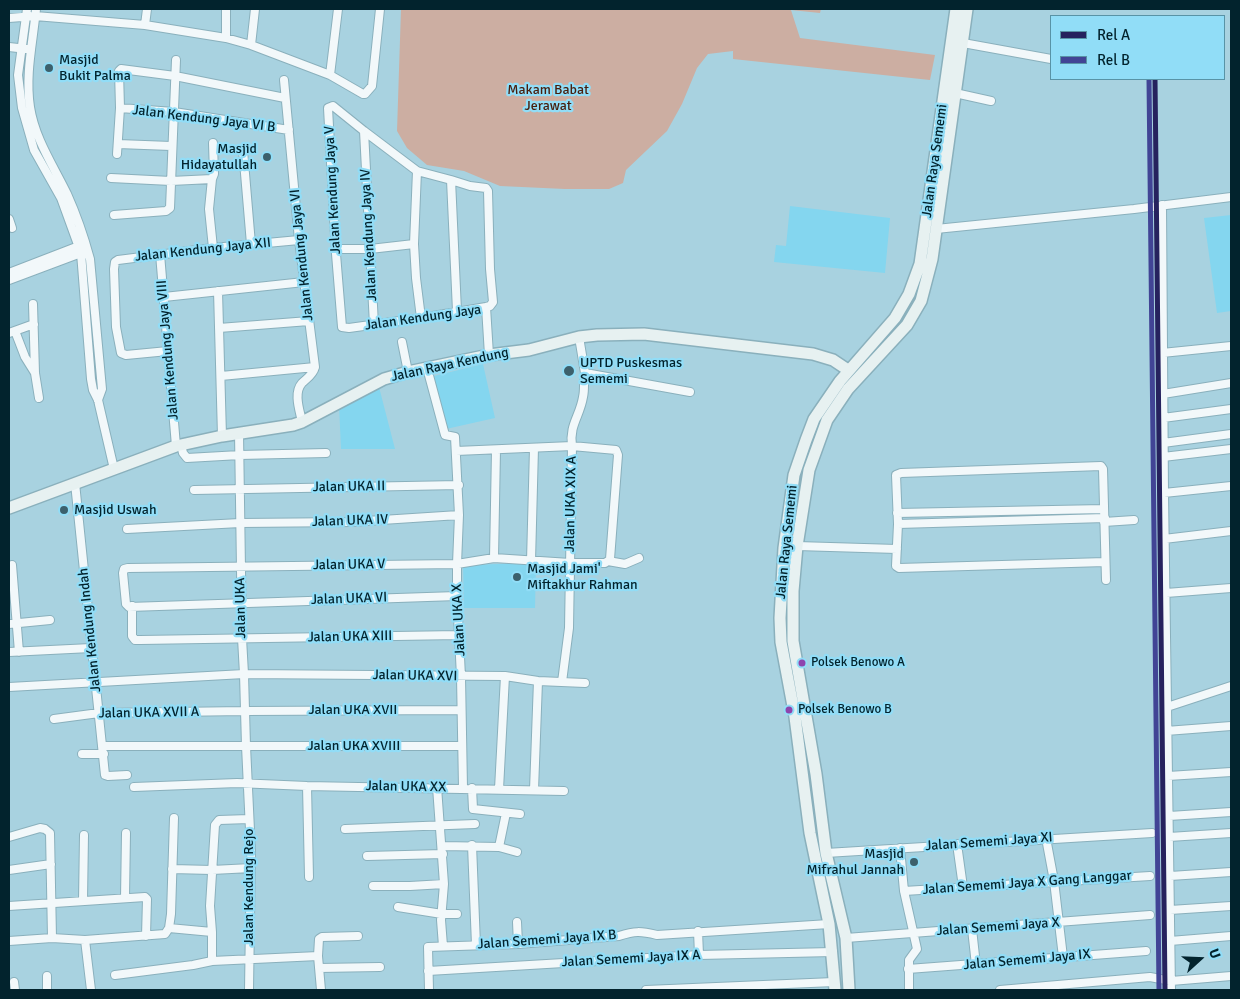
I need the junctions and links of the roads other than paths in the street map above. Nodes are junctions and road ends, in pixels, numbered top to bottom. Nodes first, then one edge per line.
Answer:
1 (27, 9) edge
2 (147, 9) edge
3 (226, 9) edge
4 (255, 9) edge
5 (338, 9) edge
6 (380, 9) edge
7 (956, 9) edge
8 (967, 9) edge
9 (36, 12) edge
10 (9, 18) edge
11 (25, 21) junction
12 (145, 25) junction
13 (226, 38) junction
14 (962, 43) junction
15 (22, 45) junction
16 (32, 45) junction
17 (251, 45) junction
18 (9, 47) edge
19 (1050, 59) edge
20 (176, 60) dead end
21 (954, 67) junction
22 (330, 75) junction
23 (175, 76) junction
24 (284, 80) dead end
25 (955, 93) junction
26 (286, 98) junction
27 (991, 101) dead end
28 (120, 108) junction
29 (174, 112) junction
30 (288, 130) junction
31 (364, 131) junction
32 (213, 143) dead end
33 (118, 144) junction
34 (171, 146) junction
35 (38, 148) junction
36 (243, 150) dead end
37 (117, 154) dead end
38 (417, 171) junction
39 (111, 178) dead end
40 (212, 179) junction
41 (451, 180) junction
42 (171, 181) junction
43 (1231, 197) edge
44 (1162, 205) junction
45 (114, 215) dead end
46 (9, 219) edge
47 (12, 228) dead end
48 (936, 229) junction
49 (299, 240) junction
50 (251, 244) junction
51 (414, 244) junction
52 (213, 248) junction
53 (336, 249) junction
54 (370, 249) junction
55 (80, 250) junction
56 (160, 254) junction
57 (9, 273) edge
58 (9, 280) edge
59 (304, 282) junction
60 (218, 291) junction
61 (164, 297) junction
62 (33, 304) dead end
63 (90, 307) junction
64 (486, 307) junction
65 (457, 311) junction
66 (421, 318) junction
67 (309, 321) junction
68 (34, 324) junction
69 (374, 325) junction
70 (219, 328) junction
71 (344, 328) joint
72 (12, 332) edge
73 (579, 337) junction
74 (402, 342) dead end
75 (1231, 346) edge
76 (168, 351) junction
77 (1162, 353) junction
78 (489, 355) junction
79 (315, 368) junction
80 (427, 368) junction
81 (848, 370) junction
82 (408, 372) junction
83 (35, 373) junction
84 (585, 373) junction
85 (221, 376) junction
86 (1231, 383) edge
87 (690, 392) dead end
88 (1162, 394) junction
89 (39, 398) dead end
90 (1231, 409) edge
91 (1163, 418) junction
92 (302, 422) junction
93 (240, 433) junction
94 (1231, 434) edge
95 (222, 436) junction
96 (1163, 443) junction
97 (179, 445) junction
98 (572, 446) junction
99 (534, 448) junction
100 (1231, 449) edge
101 (496, 450) junction
102 (456, 452) junction
103 (326, 453) dead end
104 (240, 455) junction
105 (1163, 457) junction
106 (114, 469) junction
107 (75, 483) junction
108 (459, 485) junction
109 (1231, 486) edge
110 (240, 489) junction
111 (194, 490) dead end
112 (1164, 493) junction
113 (9, 508) edge
114 (1104, 509) junction
115 (994, 511) junction
116 (897, 513) junction
117 (459, 516) junction
118 (1104, 520) junction
119 (1134, 520) dead end
120 (995, 522) junction
121 (240, 524) junction
122 (898, 524) junction
123 (126, 529) dead end
124 (1231, 531) edge
125 (1164, 540) junction
126 (797, 546) junction
127 (897, 549) junction
128 (494, 558) junction
129 (639, 558) dead end
130 (531, 561) junction
131 (608, 561) junction
132 (1105, 562) junction
133 (570, 563) junction
134 (457, 564) junction
135 (12, 565) dead end
136 (241, 566) junction
137 (1106, 580) dead end
138 (1231, 588) edge
139 (12, 590) edge
140 (787, 591) junction
141 (1166, 593) junction
142 (457, 596) junction
143 (241, 602) junction
144 (130, 607) junction
145 (50, 620) dead end
146 (13, 623) edge
147 (459, 635) junction
148 (242, 638) junction
149 (91, 648) junction
150 (9, 652) edge
151 (19, 652) junction
152 (244, 674) junction
153 (505, 676) junction
154 (461, 677) junction
155 (538, 680) junction
156 (95, 682) junction
157 (562, 682) junction
158 (585, 683) dead end
159 (1230, 686) edge
160 (9, 687) edge
161 (1166, 707) junction
162 (245, 710) junction
163 (461, 710) junction
164 (99, 713) junction
165 (54, 719) dead end
166 (1231, 726) edge
167 (1166, 731) junction
168 (246, 746) junction
169 (462, 746) junction
170 (103, 750) junction
171 (82, 754) dead end
172 (1231, 772) edge
173 (127, 775) dead end
174 (1168, 776) junction
175 (248, 783) junction
176 (307, 786) junction
177 (134, 787) dead end
178 (437, 787) junction
179 (463, 788) junction
180 (472, 788) junction
181 (499, 789) junction
182 (534, 790) junction
183 (564, 791) dead end
184 (1231, 812) edge
185 (506, 813) junction
186 (520, 814) dead end
187 (1169, 816) junction
188 (174, 818) dead end
189 (248, 819) junction
190 (475, 824) dead end
191 (439, 825) junction
192 (345, 829) dead end
193 (126, 833) dead end
194 (1152, 833) dead end
195 (1231, 833) edge
196 (84, 836) dead end
197 (9, 837) edge
198 (1169, 837) junction
199 (1046, 838) junction
200 (957, 844) junction
201 (472, 845) junction
202 (499, 847) junction
203 (900, 848) junction
204 (443, 850) junction
205 (517, 852) dead end
206 (826, 853) junction
207 (367, 856) dead end
208 (51, 864) junction
209 (251, 868) junction
210 (172, 869) junction
211 (9, 870) edge
212 (212, 870) junction
213 (1231, 872) edge
214 (1150, 876) dead end
215 (1170, 876) junction
216 (309, 877) dead end
217 (1054, 881) junction
218 (444, 884) junction
219 (374, 886) dead end
220 (963, 887) junction
221 (904, 891) junction
222 (125, 898) junction
223 (83, 901) junction
224 (51, 903) junction
225 (9, 906) edge
226 (1231, 906) edge
227 (398, 907) dead end
228 (1170, 910) junction
229 (442, 912) junction
230 (457, 914) dead end
231 (1150, 915) dead end
232 (517, 922) dead end
233 (1059, 923) junction
234 (830, 924) junction
235 (169, 928) junction
236 (972, 929) junction
237 (212, 932) junction
238 (698, 932) junction
239 (914, 932) junction
240 (146, 936) junction
241 (358, 936) dead end
242 (1231, 936) edge
243 (52, 938) junction
244 (846, 938) junction
245 (85, 940) junction
246 (9, 941) edge
247 (1170, 941) junction
248 (518, 944) junction
249 (476, 945) junction
250 (442, 946) junction
251 (1146, 951) dead end
252 (833, 952) junction
253 (699, 955) junction
254 (318, 956) junction
255 (1063, 957) junction
256 (249, 960) junction
257 (212, 961) junction
258 (976, 965) junction
259 (380, 967) dead end
260 (319, 968) junction
261 (908, 969) junction
262 (428, 971) junction
263 (115, 975) dead end
264 (47, 976) dead end
265 (1231, 976) edge
266 (1170, 980) junction
267 (835, 986) edge
268 (47, 990) edge
269 (91, 990) edge
270 (249, 990) edge
271 (321, 990) edge
272 (429, 990) edge
273 (646, 990) edge
274 (849, 990) edge
275 (909, 990) edge
276 (1000, 990) edge
277 (1171, 990) edge

1 - 11 street
2 - 12 street
3 - 13 street
4 - 17 street
5 - 22 street
6 - 22 street
7 - 21 main road, Jalan Raya Sememi
8 - 14 main road, Jalan Raya Sememi
9 - 11 street
9 - 12 street
9 - 16 street
10 - 11 street
11 - 15 street
12 - 13 street
13 - 17 street
14 - 19 street
14 - 21 main road, Jalan Raya Sememi
15 - 16 street
15 - 18 street
15 - 35 street
16 - 35 street
17 - 22 street
20 - 23 street
21 - 25 main road, Jalan Raya Sememi
21 - 81 main road, Jalan Raya Sememi
23 - 26 street
23 - 28 street
23 - 29 street
24 - 26 street, Jalan Kendung Jaya VI
25 - 27 street
25 - 48 main road, Jalan Raya Sememi
26 - 30 street, Jalan Kendung Jaya VI
28 - 29 street, Jalan Kendung Jaya VI B
28 - 33 street
29 - 30 street, Jalan Kendung Jaya VI B
29 - 34 street
30 - 49 street, Jalan Kendung Jaya VI
31 - 38 street
31 - 53 street, Jalan Kendung Jaya V
31 - 54 street, Jalan Kendung Jaya IV
32 - 40 street
33 - 34 street
33 - 37 street
34 - 42 street
35 - 55 street
35 - 63 street
36 - 50 street
38 - 41 street
38 - 51 street
39 - 42 street
40 - 42 street
40 - 52 street
41 - 64 street
41 - 65 street
42 - 45 street
43 - 44 street, Jalan Raya Sememi
44 - 48 street, Jalan Raya Sememi
44 - 77 street
46 - 47 street
48 - 126 main road, Jalan Raya Sememi
49 - 50 street, Jalan Kendung Jaya XII
49 - 59 street, Jalan Kendung Jaya VI
50 - 52 street, Jalan Kendung Jaya XII
51 - 54 street
51 - 66 street
52 - 56 street, Jalan Kendung Jaya XII
53 - 54 street
53 - 71 street, Jalan Kendung Jaya V
54 - 69 street, Jalan Kendung Jaya IV
55 - 57 street
55 - 58 street
55 - 63 street
56 - 61 street, Jalan Kendung Jaya VIII
56 - 76 street, Jalan Kendung Jaya XII
59 - 60 street
59 - 67 street, Jalan Kendung Jaya VI
60 - 61 street
60 - 70 street
61 - 76 street, Jalan Kendung Jaya VIII
62 - 68 street
63 - 106 street
64 - 65 street, Jalan Kendung Jaya
64 - 78 street, Jalan Kendung Jaya
65 - 66 street, Jalan Kendung Jaya
66 - 69 street, Jalan Kendung Jaya
67 - 70 street
67 - 79 street, Jalan Kendung Jaya VI
68 - 72 street
68 - 83 street
69 - 71 street, Jalan Kendung Jaya
70 - 85 street
72 - 83 street
73 - 78 main road, Jalan Raya Kendung
73 - 81 main road, Jalan Raya Kendung
73 - 84 street, Jalan UKA XIX A
74 - 82 street
75 - 77 street
76 - 97 street, Jalan Kendung Jaya VIII
77 - 88 street
78 - 80 main road, Jalan Raya Kendung
79 - 85 street
79 - 92 street
80 - 82 main road, Jalan Raya Kendung
80 - 102 street
81 - 140 main road, Jalan Raya Sememi
82 - 92 main road, Jalan Raya Kendung
83 - 89 street
84 - 87 street
84 - 98 street, Jalan UKA XIX A
85 - 95 street
86 - 88 street
88 - 91 street
90 - 91 street
91 - 96 street
92 - 93 main road, Jalan Raya Kendung
93 - 95 main road, Jalan Raya Kendung
93 - 104 street, Jalan UKA
94 - 96 street
95 - 97 main road, Jalan Raya Kendung
96 - 105 street
97 - 104 street
97 - 106 main road, Jalan Raya Kendung
98 - 99 street
98 - 131 street
98 - 133 street, Jalan UKA XIX A
99 - 101 street
99 - 130 street
100 - 105 street
101 - 102 street
101 - 128 street
102 - 108 street, Jalan UKA X
103 - 104 street
104 - 110 street, Jalan UKA
105 - 112 street
106 - 107 main road, Jalan Raya Kendung
107 - 113 main road, Jalan Raya Kendung
107 - 149 street, Jalan Kendung Indah
108 - 110 street, Jalan UKA II
108 - 117 street, Jalan UKA X
109 - 112 street
110 - 111 street, Jalan UKA II
110 - 121 street, Jalan UKA
112 - 125 street
114 - 115 street
114 - 116 street
114 - 118 street
115 - 116 street
115 - 120 street
116 - 122 street
117 - 121 street, Jalan UKA IV
117 - 134 street, Jalan UKA X
118 - 119 street
118 - 120 street
118 - 132 street
120 - 122 street
121 - 123 street, Jalan UKA IV
121 - 136 street, Jalan UKA
122 - 127 street
124 - 125 street
125 - 141 street
126 - 127 street
126 - 140 main road, Jalan Raya Sememi
127 - 132 street
128 - 130 street, Jalan UKA V
128 - 134 street, Jalan UKA V
129 - 131 street, Jalan UKA V
130 - 133 street, Jalan UKA V
131 - 133 street, Jalan UKA V
132 - 137 street
133 - 157 street, Jalan UKA XIX A
134 - 136 street, Jalan UKA V
134 - 142 street, Jalan UKA X
135 - 139 street
136 - 143 street, Jalan UKA
136 - 144 street, Jalan UKA V
138 - 141 street
139 - 146 street
140 - 206 main road, Jalan Raya Sememi
140 - 234 main road, Jalan Raya Sememi
141 - 161 street
142 - 143 street, Jalan UKA VI
142 - 147 street, Jalan UKA X
143 - 144 street, Jalan UKA VI
143 - 148 street, Jalan UKA
144 - 148 street, Jalan UKA XIII
145 - 146 street
146 - 151 street
147 - 148 street, Jalan UKA XIII
147 - 154 street, Jalan UKA X
148 - 152 street, Jalan UKA
149 - 151 street
149 - 156 street, Jalan Kendung Indah
150 - 151 street
152 - 154 street, Jalan UKA XVI
152 - 156 street, Jalan UKA XVI
152 - 162 street, Jalan UKA
153 - 154 street, Jalan UKA XVI
153 - 155 street, Jalan UKA XVI
153 - 181 street
154 - 163 street, Jalan UKA X
155 - 157 street, Jalan UKA XVI
155 - 182 street
156 - 160 street, Jalan UKA XVI
156 - 164 street, Jalan Kendung Indah
157 - 158 street, Jalan UKA XVI
159 - 161 street
161 - 167 street
162 - 163 street, Jalan UKA XVII
162 - 164 street, Jalan UKA XVII A
162 - 168 street, Jalan UKA
163 - 169 street, Jalan UKA X
164 - 165 street, Jalan UKA XVII A
164 - 170 street, Jalan Kendung Indah
166 - 167 street
167 - 174 street
168 - 169 street, Jalan UKA XVIII
168 - 170 street, Jalan UKA XVIII
168 - 175 street, Jalan UKA
169 - 179 street, Jalan UKA X
170 - 171 street, Jalan UKA XVIII
170 - 173 street, Jalan Kendung Indah
172 - 174 street
174 - 187 street
175 - 176 street, Jalan UKA XX
175 - 177 street, Jalan UKA XX
175 - 189 street, Jalan Kendung Rejo
176 - 178 street, Jalan UKA XX
176 - 216 street
178 - 179 street, Jalan UKA XX
178 - 191 street
179 - 180 street, Jalan UKA XX
180 - 181 street, Jalan UKA XX
180 - 185 street
181 - 182 street, Jalan UKA XX
182 - 183 street, Jalan UKA XX
184 - 187 street
185 - 186 street
185 - 202 street
187 - 198 street
188 - 210 street
189 - 209 street, Jalan Kendung Rejo
189 - 212 street
190 - 191 street
191 - 192 street
191 - 204 street
193 - 222 street
194 - 199 street, Jalan Sememi Jaya XI
195 - 198 street
196 - 223 street
197 - 208 street
198 - 215 street
199 - 200 street, Jalan Sememi Jaya XI
199 - 217 street
200 - 203 street, Jalan Sememi Jaya XI
200 - 220 street
201 - 202 street
201 - 204 street
201 - 249 street
202 - 205 street
203 - 206 street, Jalan Sememi Jaya XI
203 - 221 street, Jalan Sememi Jaya X Gang Langgar
204 - 207 street
204 - 218 street
206 - 244 main road, Jalan Raya Sememi
208 - 211 street
208 - 224 street
209 - 212 street
209 - 256 street, Jalan Kendung Rejo
210 - 212 street
210 - 235 street
212 - 237 street
213 - 215 street
214 - 217 street, Jalan Sememi Jaya X Gang Langgar
215 - 228 street
217 - 220 street, Jalan Sememi Jaya X Gang Langgar
217 - 233 street
218 - 219 street
218 - 229 street
220 - 221 street, Jalan Sememi Jaya X Gang Langgar
221 - 239 street, Jalan Sememi Jaya X Gang Langgar
222 - 223 street
222 - 240 street
223 - 224 street
224 - 225 street
224 - 243 street
226 - 228 street
227 - 229 street
228 - 247 street
229 - 230 street
229 - 250 street
231 - 233 street, Jalan Sememi Jaya X
232 - 248 street
233 - 236 street, Jalan Sememi Jaya X
233 - 255 street
234 - 238 street, Jalan Sememi Jaya IX B
234 - 252 main road, Jalan Raya Sememi
235 - 237 street
235 - 240 street
236 - 239 street, Jalan Sememi Jaya X
236 - 258 street
237 - 257 street
238 - 248 street, Jalan Sememi Jaya IX B
238 - 253 street
239 - 244 street, Jalan Sememi Jaya X
239 - 261 street, Jalan Sememi Jaya X Gang Langgar
240 - 245 street
241 - 254 street
242 - 247 street
243 - 245 street
243 - 246 street
244 - 274 main road, Jalan Raya Sememi
245 - 269 street
247 - 266 street
248 - 249 street, Jalan Sememi Jaya IX B
249 - 250 street, Jalan Sememi Jaya IX B
250 - 262 street
251 - 255 street, Jalan Sememi Jaya IX
252 - 253 street, Jalan Sememi Jaya IX A
252 - 267 main road, Jalan Raya Sememi
253 - 262 street, Jalan Sememi Jaya IX A
254 - 256 street
254 - 260 street
255 - 258 street, Jalan Sememi Jaya IX
256 - 257 street
256 - 270 street, Jalan Kendung Rejo
257 - 263 street
258 - 261 street, Jalan Sememi Jaya IX
259 - 260 street
260 - 271 street
261 - 275 street
262 - 272 street
264 - 268 street
265 - 266 street
266 - 276 street
266 - 277 street
267 - 273 street

